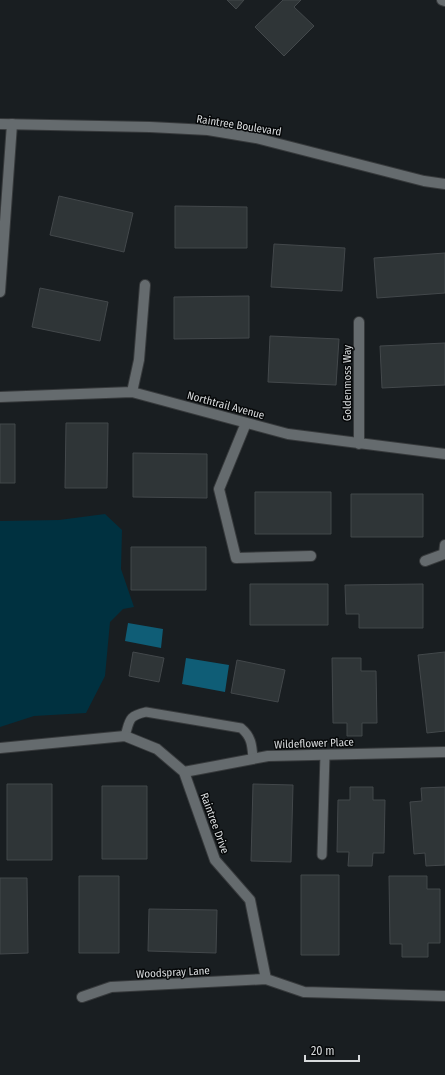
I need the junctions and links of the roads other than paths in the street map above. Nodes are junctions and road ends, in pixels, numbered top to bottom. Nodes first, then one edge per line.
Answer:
1 (0, 124) edge
2 (12, 124) junction
3 (445, 184) edge
4 (144, 285) dead end
5 (0, 292) edge
6 (359, 322) dead end
7 (132, 392) junction
8 (0, 398) edge
9 (246, 423) junction
10 (359, 444) junction
11 (445, 454) edge
12 (445, 545) edge
13 (311, 556) dead end
14 (425, 561) dead end
15 (125, 736) junction
16 (0, 748) edge
17 (445, 752) edge
18 (325, 755) junction
19 (253, 759) junction
20 (184, 772) junction
21 (322, 855) dead end
22 (266, 979) junction
23 (445, 996) edge
24 (82, 997) dead end

1 - 2 street, Raintree Boulevard
2 - 3 street, Raintree Boulevard
2 - 5 street
4 - 7 street
6 - 10 street, Goldenmoss Way
7 - 8 street, Northtrail Avenue
7 - 9 street, Northtrail Avenue
9 - 10 street, Northtrail Avenue
9 - 13 street
10 - 11 street, Northtrail Avenue
12 - 14 street
15 - 16 street
15 - 19 lane
15 - 20 street
17 - 18 street, Wildeflower Place
18 - 19 street, Wildeflower Place
18 - 21 lane
19 - 20 street, Wildeflower Place
20 - 22 street, Raintree Drive
22 - 23 street
22 - 24 street, Woodspray Lane

